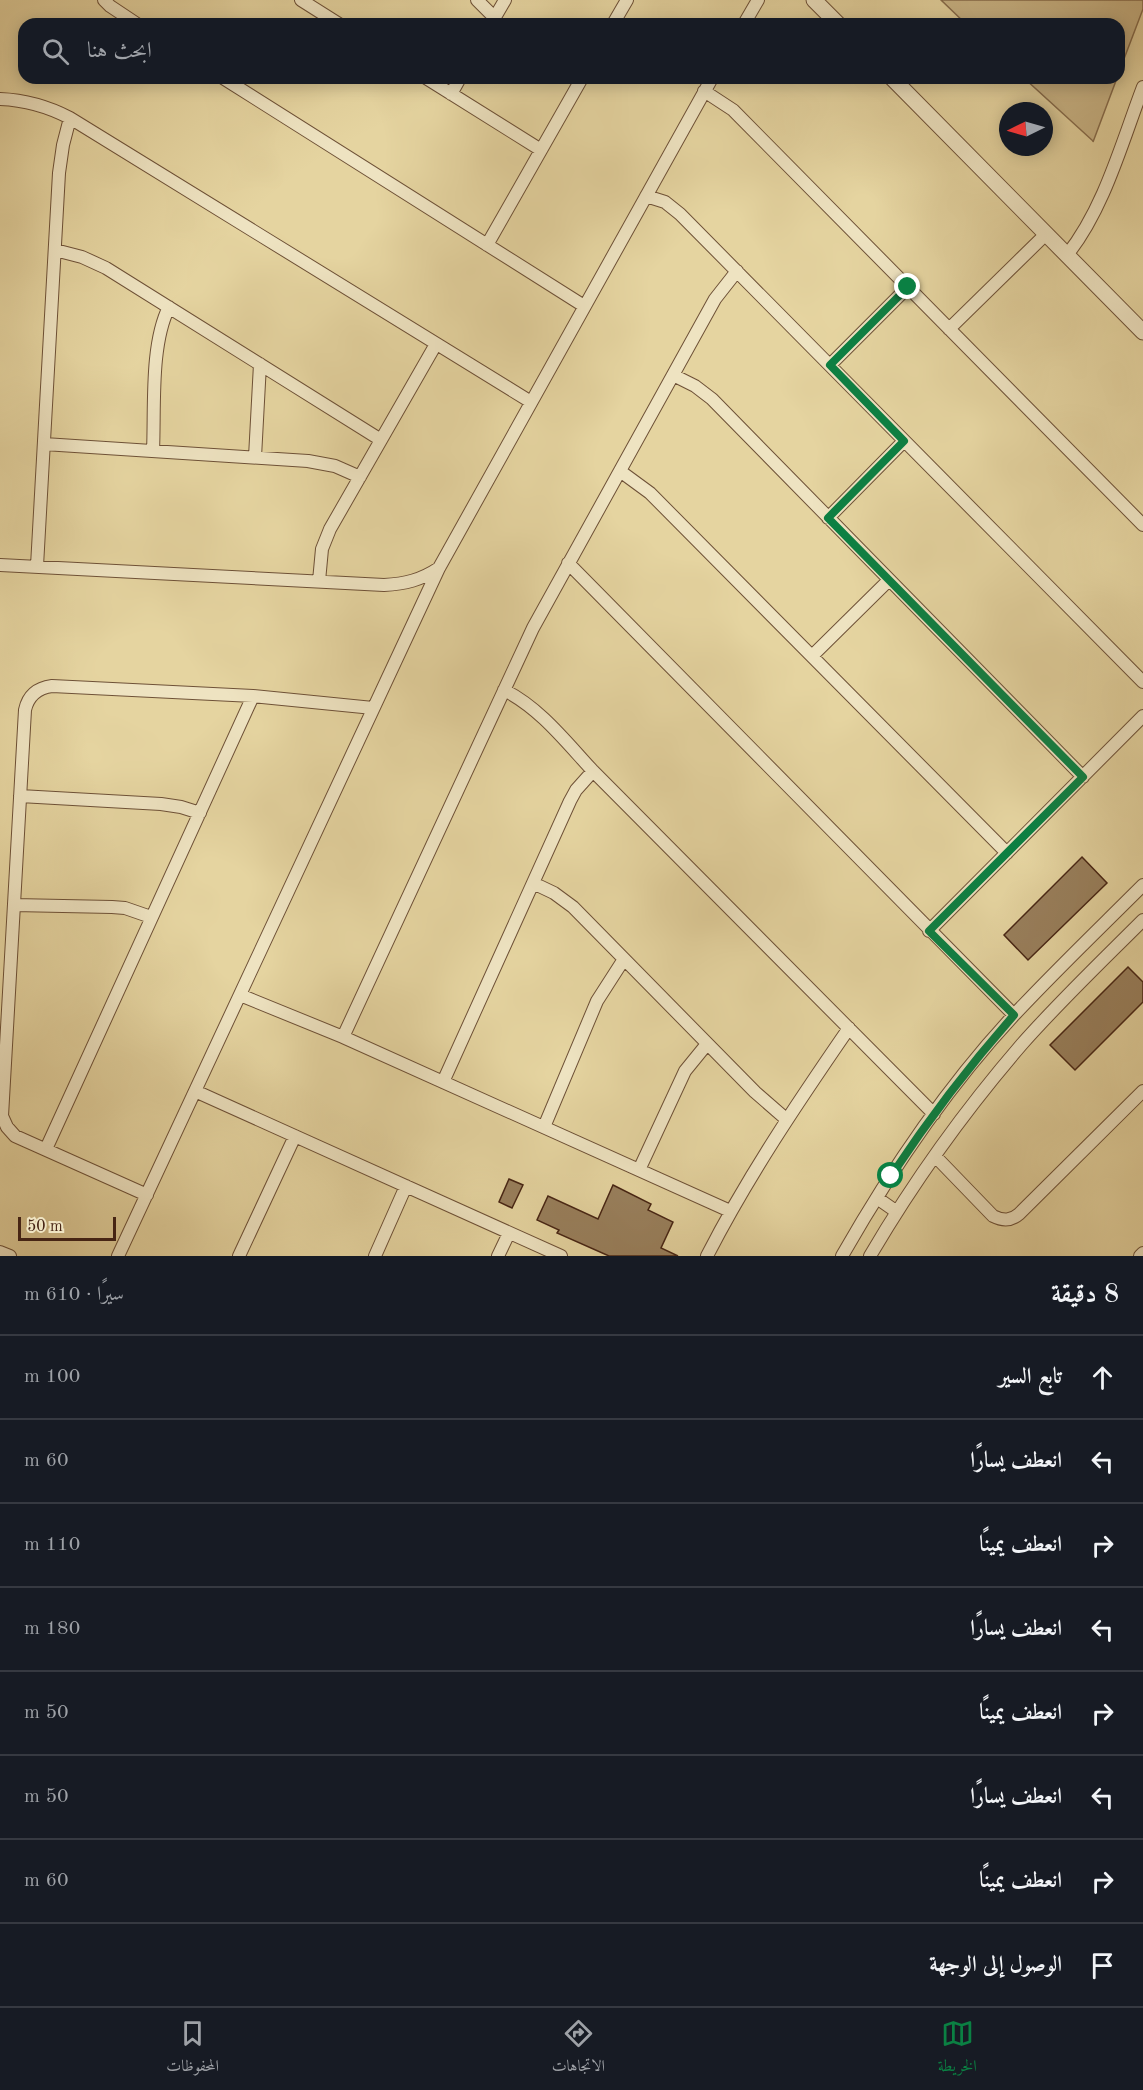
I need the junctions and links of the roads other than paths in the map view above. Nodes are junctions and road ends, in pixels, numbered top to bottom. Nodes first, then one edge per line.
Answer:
1 (104, 0) edge
2 (301, 0) edge
3 (477, 0) edge
4 (505, 0) edge
5 (627, 0) edge
6 (758, 0) edge
7 (814, 0) edge
8 (128, 18) edge
9 (330, 18) edge
10 (491, 18) edge
11 (495, 18) edge
12 (616, 18) edge
13 (748, 18) edge
14 (832, 18) edge
15 (232, 84) edge
16 (435, 84) edge
17 (457, 84) edge
18 (579, 84) edge
19 (708, 84) edge
20 (898, 84) edge
21 (1143, 87) edge
22 (704, 91) junction
23 (451, 94) junction
24 (0, 99) edge
25 (70, 118) junction
26 (541, 150) junction
27 (646, 196) junction
28 (1046, 234) junction
29 (487, 245) junction
30 (55, 250) junction
31 (1067, 255) junction
32 (737, 271) junction
33 (908, 287) junction
34 (584, 306) junction
35 (169, 307) junction
36 (950, 330) junction
37 (1143, 332) edge
38 (436, 344) junction
39 (260, 364) junction
40 (830, 365) junction
41 (673, 375) junction
42 (531, 402) junction
43 (381, 440) junction
44 (904, 441) junction
45 (44, 444) junction
46 (153, 451) junction
47 (255, 458) junction
48 (620, 471) junction
49 (360, 477) junction
50 (828, 518) junction
51 (1143, 525) edge
52 (568, 563) junction
53 (0, 565) edge
54 (37, 566) junction
55 (439, 568) junction
56 (889, 580) junction
57 (319, 581) junction
58 (812, 656) junction
59 (1143, 682) edge
60 (504, 690) junction
61 (253, 696) junction
62 (373, 708) junction
63 (1143, 716) edge
64 (593, 771) junction
65 (1083, 777) junction
66 (20, 796) junction
67 (200, 813) junction
68 (1007, 853) junction
69 (533, 883) junction
70 (1143, 885) edge
71 (14, 905) junction
72 (151, 917) junction
73 (1143, 920) edge
74 (929, 931) junction
75 (624, 959) junction
76 (240, 995) junction
77 (1014, 1015) junction
78 (849, 1028) junction
79 (343, 1037) junction
80 (707, 1044) junction
81 (443, 1082) junction
82 (195, 1091) junction
83 (1143, 1091) edge
84 (934, 1114) junction
85 (786, 1119) junction
86 (544, 1127) junction
87 (295, 1136) junction
88 (46, 1149) junction
89 (935, 1156) junction
90 (639, 1170) junction
91 (406, 1186) junction
92 (147, 1195) junction
93 (877, 1198) junction
94 (730, 1211) junction
95 (897, 1212) junction
96 (509, 1233) junction
97 (118, 1256) edge
98 (239, 1256) edge
99 (375, 1256) edge
100 (498, 1256) edge
101 (561, 1256) edge
102 (707, 1256) edge
103 (842, 1256) edge
104 (870, 1256) edge

1 - 8 street
2 - 9 street
3 - 10 street
4 - 11 street
5 - 12 street
6 - 13 street
7 - 14 street
15 - 29 street
16 - 23 street
17 - 23 street
18 - 26 street
19 - 22 street
20 - 28 street
21 - 31 street
22 - 27 street
22 - 33 street
23 - 26 street
24 - 25 street
25 - 30 street
25 - 38 street
26 - 29 street
27 - 32 street
27 - 34 street
28 - 31 street
28 - 36 street
29 - 34 street
30 - 35 street
30 - 45 street
31 - 37 street
32 - 40 street
32 - 41 street
33 - 36 street
33 - 40 street
34 - 42 street
35 - 39 street
35 - 46 street
36 - 51 street
38 - 42 street
38 - 43 street
39 - 43 street
39 - 47 street
40 - 44 street
41 - 48 street
41 - 50 street
42 - 55 street
43 - 49 street
44 - 50 street
44 - 59 street
45 - 46 street
45 - 54 street
46 - 47 street
47 - 49 street
48 - 52 street
48 - 58 street
49 - 57 street
50 - 56 street
52 - 60 street
52 - 74 street
53 - 54 street
54 - 57 street
55 - 57 street
55 - 62 street
56 - 58 street
56 - 65 street
58 - 68 street
60 - 64 street
60 - 79 street
61 - 62 street
61 - 66 street
61 - 67 street
62 - 76 street
63 - 65 street
64 - 69 street
64 - 78 street
65 - 68 street
66 - 67 street
66 - 71 street
67 - 72 street
68 - 74 street
69 - 75 street
69 - 81 street
70 - 77 street
71 - 72 street
71 - 88 street
72 - 88 street
73 - 89 street
74 - 77 street
75 - 80 street
75 - 86 street
76 - 79 street
76 - 82 street
77 - 84 street
78 - 84 street
78 - 85 street
79 - 81 street
80 - 85 street
80 - 90 street
81 - 86 street
82 - 87 street
82 - 92 street
83 - 89 street
84 - 93 street
85 - 94 street
86 - 90 street
87 - 91 street
87 - 98 street
88 - 92 street
89 - 95 street
90 - 94 street
91 - 96 street
91 - 99 street
92 - 97 street
93 - 95 street
93 - 103 street
94 - 102 street
95 - 104 street
96 - 100 street
96 - 101 street

